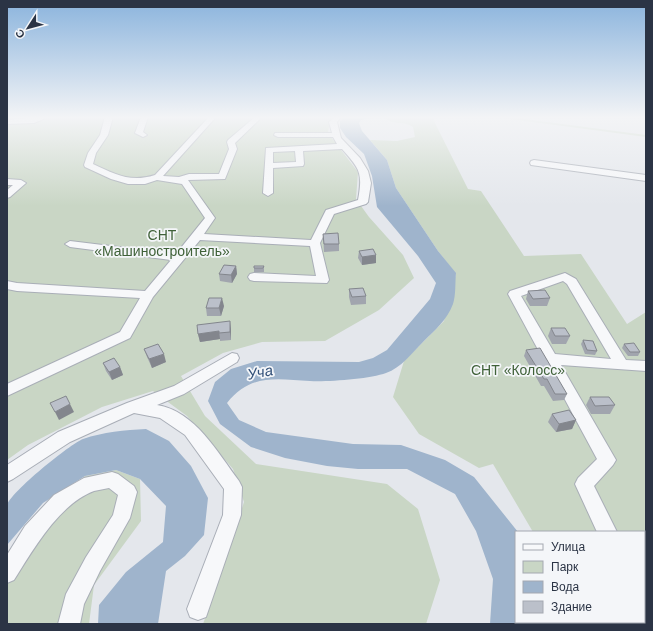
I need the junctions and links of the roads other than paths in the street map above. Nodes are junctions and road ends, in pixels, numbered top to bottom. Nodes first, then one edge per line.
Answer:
1 (96, 146) edge
2 (186, 146) edge
3 (232, 146) edge
4 (333, 146) edge
5 (343, 146) edge
6 (299, 148) junction
7 (534, 163) dead end
8 (268, 166) junction
9 (158, 177) junction
10 (646, 178) edge
11 (180, 180) junction
12 (7, 182) edge
13 (268, 193) dead end
14 (7, 195) edge
15 (197, 237) junction
16 (315, 243) junction
17 (70, 244) dead end
18 (179, 258) junction
19 (254, 277) dead end
20 (7, 285) edge
21 (148, 295) junction
22 (232, 358) dead end
23 (550, 359) junction
24 (622, 365) junction
25 (646, 366) edge
26 (7, 390) edge
27 (133, 407) junction
28 (7, 474) edge
29 (607, 531) edge
30 (7, 573) edge
31 (198, 609) dead end
32 (69, 624) edge

1 - 9 lane
2 - 9 lane
3 - 11 lane
4 - 6 lane
5 - 16 lane
6 - 8 lane
6 - 8 lane
7 - 10 lane
8 - 13 lane
9 - 11 lane
11 - 15 lane
12 - 14 lane
15 - 16 lane
15 - 18 lane
16 - 19 lane
17 - 18 lane
18 - 21 lane
20 - 21 lane
21 - 26 lane
22 - 27 lane
23 - 24 lane
23 - 24 lane
23 - 29 lane
24 - 25 lane
27 - 28 lane
27 - 31 lane
30 - 32 lane

